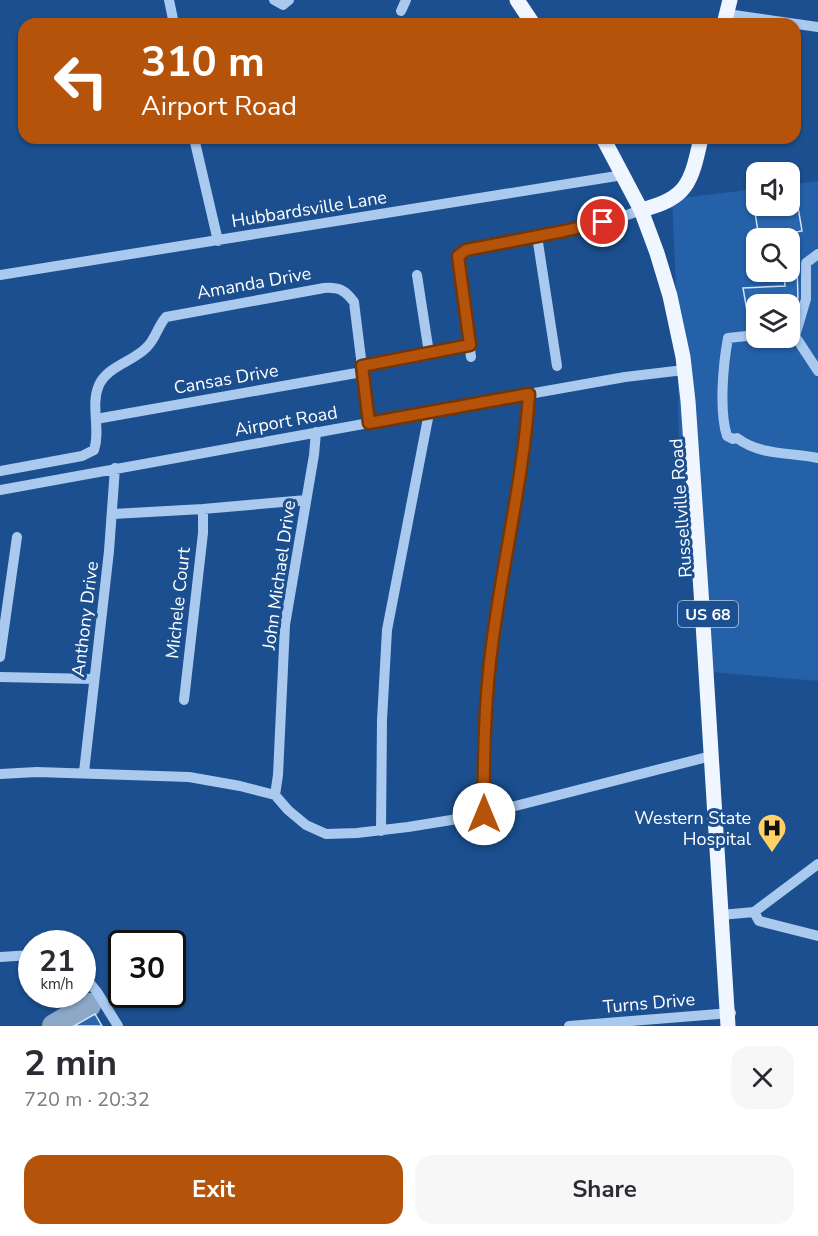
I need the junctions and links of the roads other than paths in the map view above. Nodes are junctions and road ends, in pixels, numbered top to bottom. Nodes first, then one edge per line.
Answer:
1 (169, 0) edge
2 (274, 0) edge
3 (289, 0) edge
4 (406, 0) edge
5 (517, 0) edge
6 (401, 11) dead end
7 (727, 13) edge
8 (173, 18) edge
9 (529, 18) edge
10 (760, 18) edge
11 (801, 24) edge
12 (818, 27) edge
13 (195, 144) edge
14 (606, 144) edge
15 (611, 144) edge
16 (699, 144) edge
17 (623, 175) junction
18 (643, 210) junction
19 (537, 236) junction
20 (218, 241) junction
21 (818, 254) edge
22 (0, 275) edge
23 (417, 275) dead end
24 (800, 314) edge
25 (746, 336) edge
26 (470, 345) junction
27 (800, 346) edge
28 (429, 353) junction
29 (471, 357) dead end
30 (557, 366) dead end
31 (362, 369) junction
32 (684, 370) junction
33 (818, 371) edge
34 (529, 394) junction
35 (429, 413) junction
36 (96, 419) junction
37 (369, 423) junction
38 (316, 432) junction
39 (818, 458) edge
40 (116, 468) junction
41 (0, 471) edge
42 (0, 490) edge
43 (306, 500) junction
44 (203, 509) junction
45 (113, 514) junction
46 (17, 537) dead end
47 (0, 657) edge
48 (0, 677) edge
49 (94, 679) junction
50 (184, 700) dead end
51 (711, 756) junction
52 (84, 772) junction
53 (0, 774) edge
54 (275, 795) junction
55 (484, 814) junction
56 (381, 831) junction
57 (818, 864) edge
58 (754, 912) junction
59 (724, 914) junction
60 (818, 936) edge
61 (18, 956) edge
62 (0, 957) edge
63 (96, 991) edge
64 (729, 1020) edge
65 (656, 1022) edge
66 (118, 1026) edge
67 (569, 1026) edge

1 - 8 street
2 - 3 street
4 - 6 street
5 - 9 main road
7 - 10 street
11 - 12 street
13 - 20 street
14 - 17 main road, US 68
15 - 18 main road, US 68
16 - 18 main road
17 - 18 main road, US 68
17 - 20 street, Hubbardsville Lane
18 - 19 street
18 - 32 main road, Russellville Road / US 68
18 - 59 main road, Russellville Road / US 68
19 - 26 street
19 - 30 street
20 - 22 street, Hubbardsville Lane
21 - 24 street
23 - 28 street
25 - 39 street
26 - 28 street, Cansas Drive
26 - 29 street
27 - 33 street
28 - 31 street, Cansas Drive
31 - 36 street, Cansas Drive
31 - 36 street, Amanda Drive
31 - 37 street, Amanda Drive
32 - 34 street, Airport Road
32 - 51 main road, Russellville Road / US 68
34 - 35 street, Airport Road
34 - 55 street
35 - 37 street, Airport Road
35 - 56 street
36 - 41 street, Amanda Drive
37 - 38 street, Airport Road
38 - 40 street, Airport Road
38 - 43 street, John Michael Drive
40 - 42 street, Airport Road
40 - 45 street, Anthony Drive
43 - 44 street
43 - 54 street, John Michael Drive
44 - 45 street
44 - 50 street, Michele Court
45 - 49 street, Anthony Drive
46 - 47 street
48 - 49 street
49 - 52 street, Anthony Drive
51 - 55 street
51 - 59 main road, Russellville Road / US 68
52 - 53 street
52 - 54 street
54 - 56 street
55 - 56 street
57 - 58 street
58 - 59 street
58 - 60 street
59 - 64 main road, Russellville Road / US 68
61 - 62 street
63 - 66 street
64 - 65 street, Turns Drive
65 - 67 street, Turns Drive

